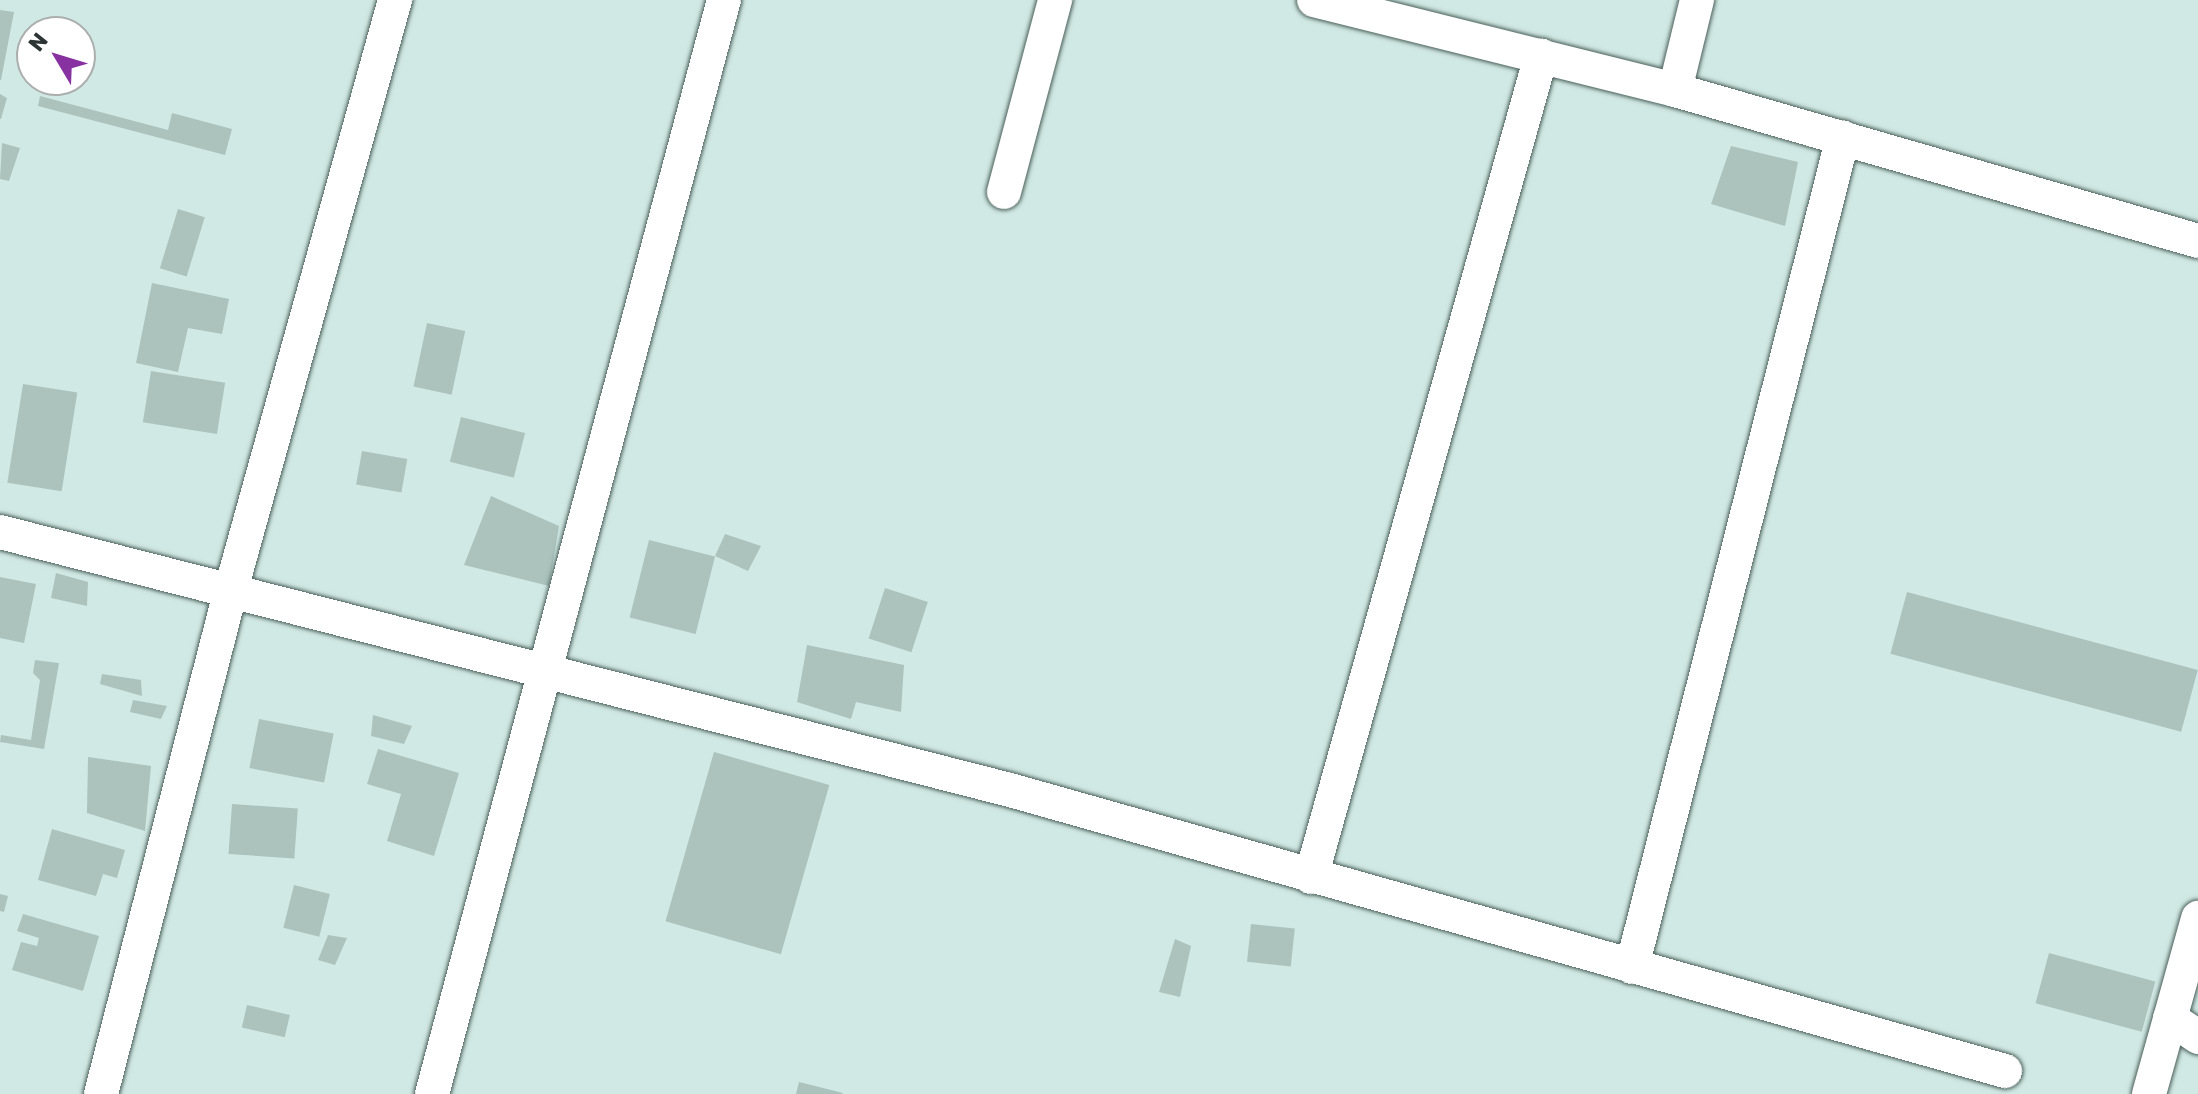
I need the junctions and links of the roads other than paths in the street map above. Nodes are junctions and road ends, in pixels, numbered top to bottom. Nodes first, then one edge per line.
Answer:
1 (395, 0) edge
2 (724, 0) edge
3 (1055, 0) edge
4 (1314, 0) edge
5 (1697, 0) edge
6 (1541, 56) junction
7 (1675, 90) junction
8 (1843, 137) junction
9 (1004, 192) dead end
10 (2198, 241) edge
11 (0, 532) edge
12 (230, 593) junction
13 (547, 672) junction
14 (1311, 877) junction
15 (2198, 918) edge
16 (1632, 967) junction
17 (2170, 1018) junction
18 (2198, 1037) edge
19 (2005, 1071) dead end
20 (101, 1094) edge
21 (432, 1094) edge
22 (2149, 1094) edge

1 - 12 street
2 - 13 street
3 - 9 street
4 - 6 street
5 - 7 street
6 - 7 street
6 - 14 street
7 - 8 street
8 - 10 street
8 - 16 street
11 - 12 street
12 - 13 street
12 - 20 street
13 - 14 street
13 - 21 street
14 - 16 street
15 - 17 street
16 - 19 street
17 - 18 street
17 - 22 street

